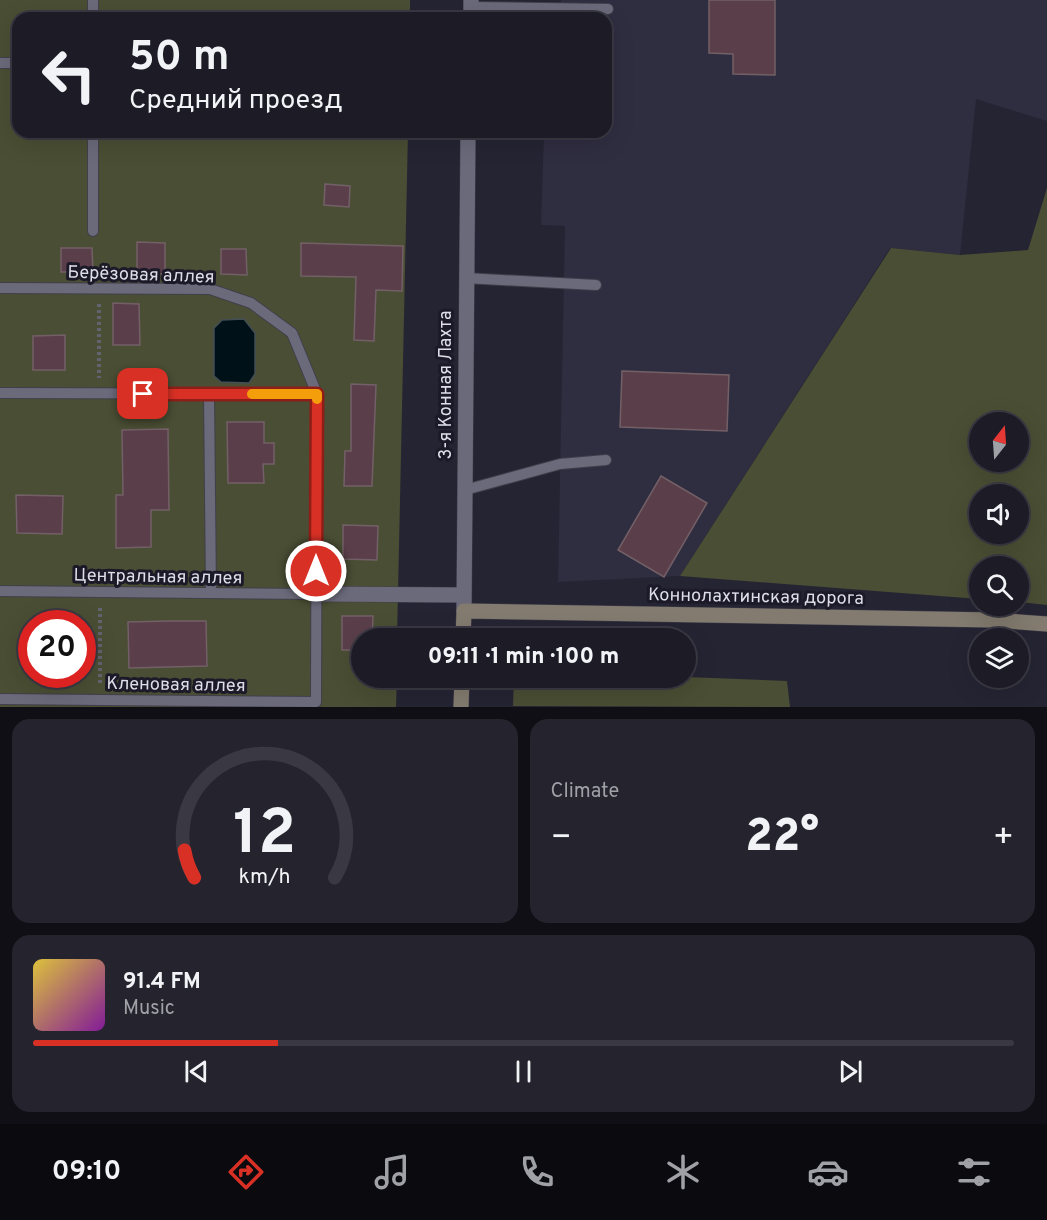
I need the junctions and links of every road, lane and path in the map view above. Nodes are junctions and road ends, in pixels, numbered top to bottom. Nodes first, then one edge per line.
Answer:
1 (471, 8) edge
2 (608, 9) dead end
3 (93, 138) edge
4 (468, 138) edge
5 (93, 231) dead end
6 (465, 278) junction
7 (596, 285) dead end
8 (0, 288) edge
9 (99, 289) junction
10 (0, 393) edge
11 (99, 394) junction
12 (209, 394) junction
13 (317, 394) junction
14 (606, 460) dead end
15 (465, 490) junction
16 (0, 591) edge
17 (100, 592) junction
18 (211, 593) junction
19 (316, 594) junction
20 (464, 595) junction
21 (464, 611) junction
22 (1047, 624) edge
23 (463, 628) edge
24 (462, 688) edge
25 (0, 699) edge
26 (100, 700) junction
27 (316, 702) joint
28 (461, 707) edge

1 - 2 lane
3 - 5 lane
4 - 6 street, 3-я Конная Лахта
6 - 7 lane
6 - 15 street, 3-я Конная Лахта
8 - 9 lane, Берёзовая аллея
9 - 11 path
9 - 13 lane, Берёзовая аллея
10 - 11 lane
11 - 12 lane
12 - 13 lane
12 - 18 lane
13 - 19 lane, Берёзовая аллея
14 - 15 lane
15 - 20 street, 3-я Конная Лахта
16 - 17 lane, Центральная аллея
17 - 18 lane, Центральная аллея
17 - 26 path
18 - 19 lane, Центральная аллея
19 - 20 street
19 - 27 lane, Берёзовая аллея
20 - 21 street, 3-я Конная Лахта
21 - 22 main road, Коннолахтинская дорога
21 - 23 main road, 3-я Конная Лахта
24 - 28 main road
25 - 26 lane, Кленовая аллея
26 - 27 lane, Кленовая аллея

